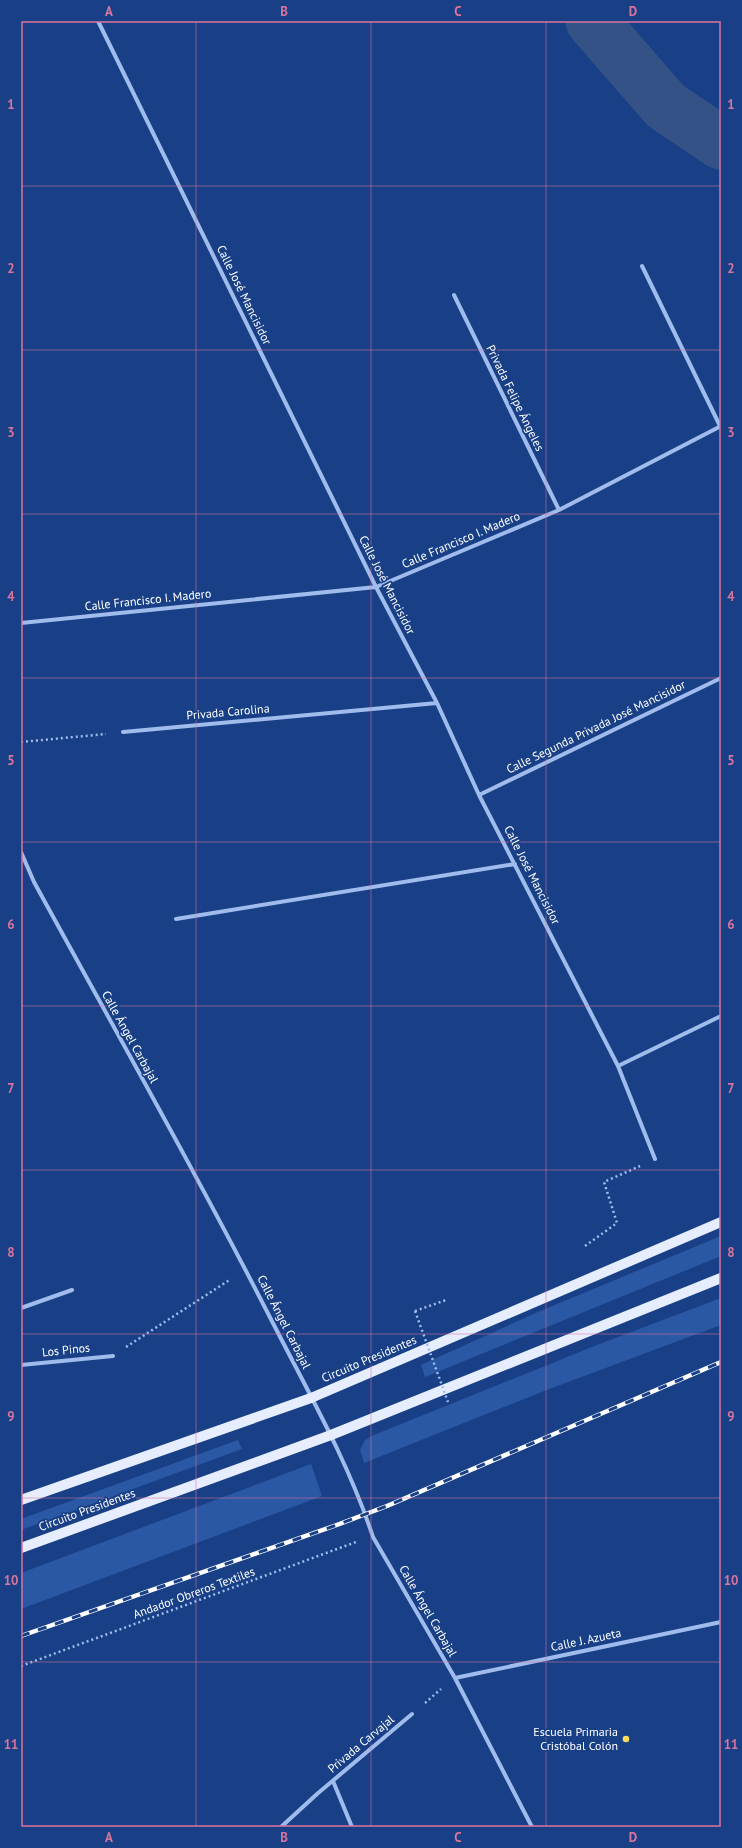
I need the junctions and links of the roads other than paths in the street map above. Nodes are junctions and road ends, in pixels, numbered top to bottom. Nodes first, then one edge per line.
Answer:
1 (98, 21) edge
2 (642, 266) dead end
3 (454, 295) dead end
4 (720, 426) edge
5 (559, 510) junction
6 (376, 587) junction
7 (21, 623) edge
8 (721, 678) edge
9 (437, 703) junction
10 (123, 732) road end
11 (479, 795) junction
12 (21, 852) edge
13 (515, 864) junction
14 (176, 918) dead end
15 (721, 1016) edge
16 (618, 1066) junction
17 (655, 1159) road end
18 (721, 1222) edge
19 (721, 1278) edge
20 (72, 1290) dead end
21 (21, 1308) edge
22 (113, 1356) road end
23 (21, 1365) edge
24 (311, 1398) junction
25 (331, 1435) junction
26 (21, 1500) edge
27 (21, 1548) edge
28 (721, 1622) edge
29 (455, 1678) junction
30 (412, 1714) road end
31 (333, 1781) junction
32 (282, 1827) edge
33 (352, 1827) edge
34 (532, 1827) edge

1 - 6 street, Calle José Mancisidor
2 - 4 street
3 - 5 street, Privada Felipe Ángeles
4 - 5 street, Calle Francisco I. Madero
5 - 6 street, Calle Francisco I. Madero
6 - 7 street, Calle Francisco I. Madero
6 - 9 street, Calle José Mancisidor
8 - 11 street, Calle Segunda Privada José Mancisidor
9 - 10 street, Privada Carolina
9 - 11 street, Calle José Mancisidor
11 - 13 street, Calle José Mancisidor
12 - 24 street, Calle Ángel Carbajal
13 - 14 street
13 - 16 street, Calle José Mancisidor
15 - 16 street
16 - 17 street, Calle José Mancisidor
18 - 24 main road, Circuito Presidentes
19 - 25 main road, Circuito Presidentes
20 - 21 street
22 - 23 street, Los Pinos
24 - 25 street, Calle Ángel Carbajal
24 - 26 main road, Circuito Presidentes
25 - 27 main road, Circuito Presidentes
25 - 29 street, Calle Ángel Carbajal
28 - 29 street, Calle J. Azueta
29 - 34 street, Calle Ángel Carbajal
30 - 31 street, Privada Carvajal
31 - 32 street, Privada Carvajal
31 - 33 street

